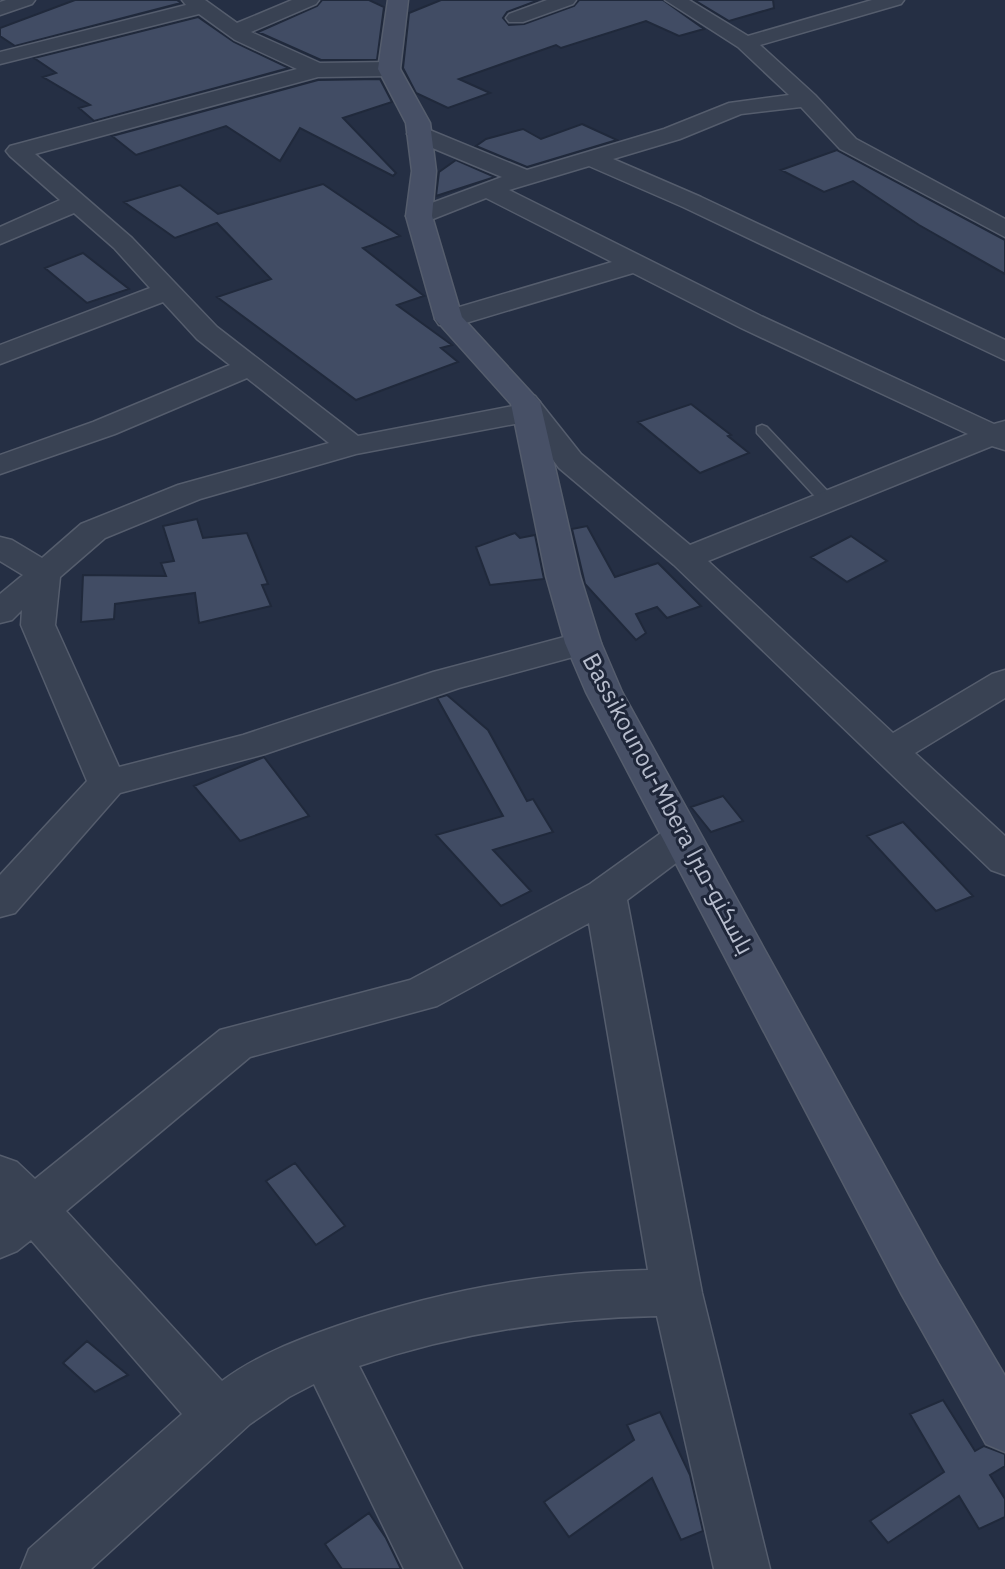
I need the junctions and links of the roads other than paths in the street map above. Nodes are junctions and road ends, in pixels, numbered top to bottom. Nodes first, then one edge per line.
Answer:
1 (25, 0) edge
2 (309, 0) edge
3 (398, 0) edge
4 (566, 0) edge
5 (675, 0) edge
6 (894, 0) edge
7 (198, 3) edge
8 (0, 9) edge
9 (516, 18) dead end
10 (236, 31) junction
11 (745, 43) junction
12 (0, 58) edge
13 (389, 69) junction
14 (317, 70) junction
15 (807, 100) junction
16 (419, 134) junction
17 (6, 149) edge
18 (592, 159) junction
19 (526, 178) junction
20 (486, 189) junction
21 (77, 202) junction
22 (419, 216) junction
23 (1005, 229) edge
24 (0, 236) edge
25 (635, 264) junction
26 (169, 290) junction
27 (449, 319) junction
28 (1005, 351) edge
29 (0, 355) edge
30 (249, 367) junction
31 (526, 408) junction
32 (762, 430) dead end
33 (1001, 435) edge
34 (352, 446) junction
35 (0, 465) edge
36 (828, 501) junction
37 (0, 547) edge
38 (686, 558) junction
39 (44, 573) junction
40 (0, 612) edge
41 (583, 643) junction
42 (1005, 682) edge
43 (889, 752) junction
44 (107, 783) junction
45 (682, 838) junction
46 (1005, 860) edge
47 (605, 895) junction
48 (0, 902) edge
49 (11, 1207) edge
50 (677, 1293) junction
51 (326, 1354) junction
52 (219, 1416) junction
53 (1005, 1426) edge
54 (49, 1569) edge
55 (434, 1569) edge
56 (742, 1569) edge

1 - 8 street
2 - 10 street
3 - 13 street
4 - 9 street
5 - 11 street
6 - 11 street
7 - 10 street
7 - 12 street
10 - 14 street
11 - 15 street
13 - 14 street
13 - 16 street, Bassikounou-Mbera باسكنو-مبرا
14 - 17 street
15 - 18 street
15 - 23 street
16 - 19 street
16 - 22 street, Bassikounou-Mbera باسكنو-مبرا
17 - 21 street
18 - 19 street
18 - 28 street
19 - 20 street
20 - 22 street
20 - 25 street
21 - 24 street
21 - 26 street
22 - 27 street, Bassikounou-Mbera باسكنو-مبرا
25 - 27 street
25 - 33 street
26 - 29 street
26 - 30 street
27 - 31 street, Bassikounou-Mbera باسكنو-مبرا
30 - 34 street
30 - 35 street
31 - 34 street
31 - 38 street
31 - 41 street, Bassikounou-Mbera باسكنو-مبرا
32 - 36 lane
33 - 36 street
34 - 39 street
36 - 38 street
37 - 39 street
38 - 43 street
39 - 40 street
39 - 44 street
41 - 44 street
41 - 45 street, Bassikounou-Mbera باسكنو-مبرا
42 - 43 street
43 - 46 street
44 - 48 street
45 - 47 street
45 - 53 street, Bassikounou-Mbera باسكنو-مبرا
47 - 49 street
47 - 50 street
49 - 52 street
50 - 51 street
50 - 56 street
51 - 52 street
51 - 55 street
52 - 54 street

